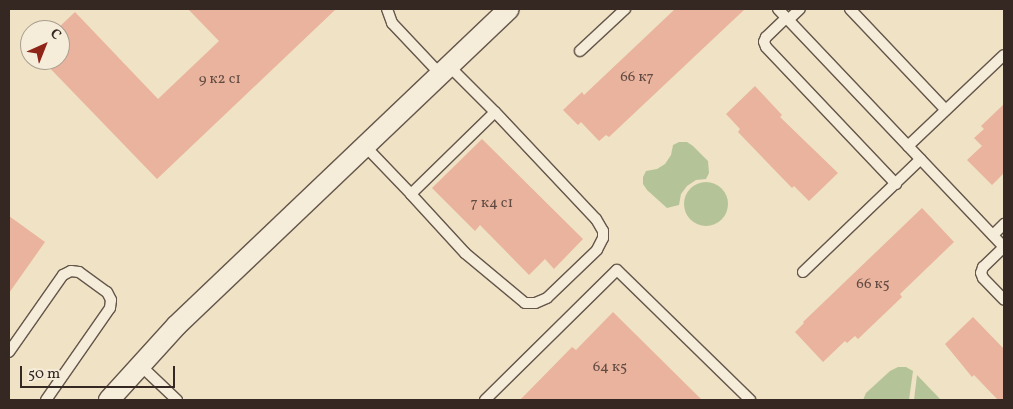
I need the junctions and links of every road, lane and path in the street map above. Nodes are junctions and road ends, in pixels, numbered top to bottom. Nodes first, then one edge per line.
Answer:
1 (387, 9) edge
2 (509, 9) edge
3 (625, 9) edge
4 (778, 9) edge
5 (800, 9) edge
6 (850, 9) edge
7 (787, 19) junction
8 (580, 51) dead end
9 (1004, 55) edge
10 (445, 70) junction
11 (946, 110) junction
12 (495, 112) junction
13 (365, 146) junction
14 (908, 146) junction
15 (921, 160) junction
16 (896, 184) junction
17 (411, 194) junction
18 (1004, 224) edge
19 (993, 235) junction
20 (1004, 247) edge
21 (803, 272) dead end
22 (1004, 300) edge
23 (10, 348) edge
24 (140, 365) junction
25 (46, 400) edge
26 (109, 400) edge
27 (177, 400) edge
28 (485, 400) edge
29 (750, 400) edge

1 - 10 lane
2 - 10 street
3 - 8 lane
4 - 7 lane
5 - 7 lane
6 - 11 lane
7 - 14 lane
7 - 16 lane
9 - 11 lane
10 - 12 lane
10 - 13 street
11 - 14 lane
12 - 17 lane
12 - 17 lane
13 - 17 lane
13 - 24 street
14 - 15 lane
15 - 16 lane
15 - 19 lane
16 - 21 lane
18 - 19 lane
19 - 20 lane
20 - 22 lane
23 - 25 lane
24 - 26 street
24 - 27 lane
28 - 29 lane

